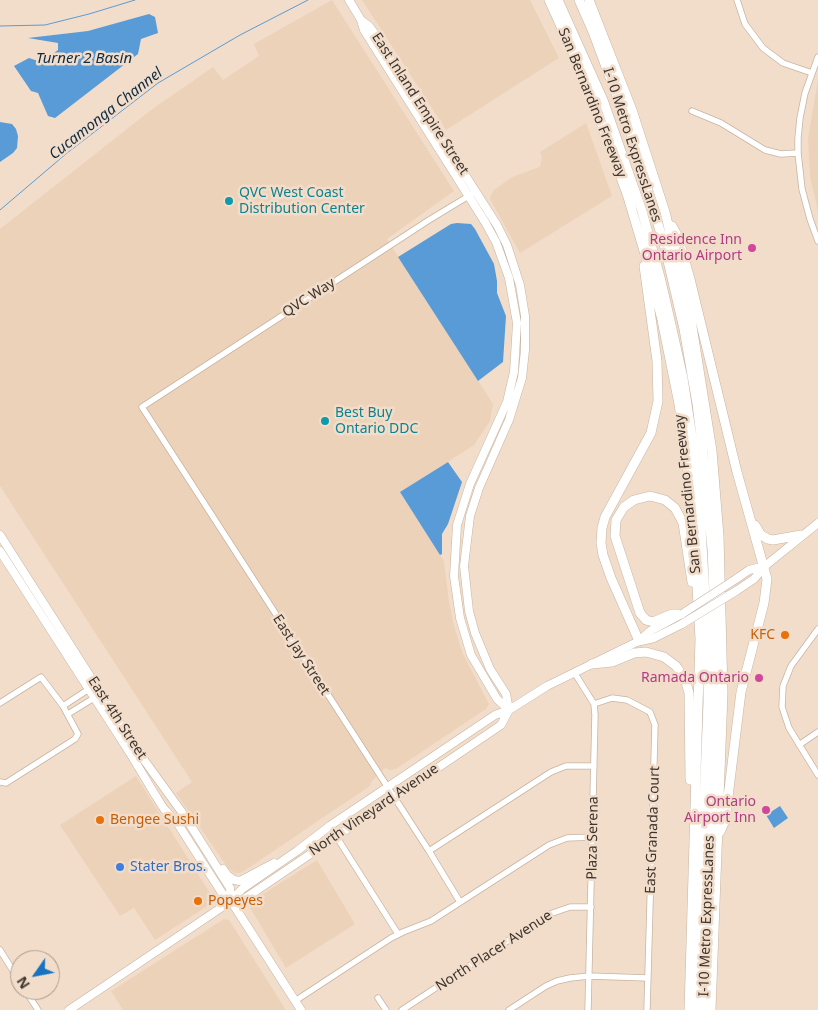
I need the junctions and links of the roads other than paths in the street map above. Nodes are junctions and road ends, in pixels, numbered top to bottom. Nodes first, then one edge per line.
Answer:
1 (349, 0) edge
2 (549, 0) edge
3 (558, 0) edge
4 (579, 0) edge
5 (589, 0) edge
6 (738, 0) edge
7 (361, 20) junction
8 (818, 57) edge
9 (812, 73) junction
10 (692, 111) dead end
11 (798, 153) junction
12 (476, 192) junction
13 (469, 196) junction
14 (665, 212) junction
15 (641, 240) junction
16 (818, 240) edge
17 (142, 407) joint
18 (749, 514) junction
19 (818, 522) edge
20 (0, 535) edge
21 (801, 535) junction
22 (0, 551) edge
23 (765, 566) junction
24 (682, 614) junction
25 (700, 622) junction
26 (818, 628) edge
27 (638, 641) junction
28 (592, 664) junction
29 (574, 672) junction
30 (89, 689) junction
31 (94, 698) junction
32 (0, 702) edge
33 (594, 704) junction
34 (63, 706) junction
35 (509, 710) junction
36 (68, 714) junction
37 (818, 732) edge
38 (799, 745) junction
39 (594, 766) junction
40 (818, 775) edge
41 (0, 782) edge
42 (387, 787) junction
43 (393, 797) junction
44 (184, 815) junction
45 (331, 825) junction
46 (695, 825) junction
47 (718, 834) junction
48 (336, 836) junction
49 (593, 837) junction
50 (429, 851) junction
51 (281, 862) junction
52 (297, 862) junction
53 (230, 901) junction
54 (460, 902) junction
55 (591, 907) junction
56 (398, 934) junction
57 (0, 950) edge
58 (10, 966) edge
59 (589, 976) junction
60 (648, 978) junction
61 (378, 998) dead end
62 (295, 1001) junction
63 (69, 1010) edge
64 (301, 1010) edge
65 (386, 1010) edge
66 (402, 1010) edge
67 (509, 1010) edge
68 (588, 1010) edge
69 (647, 1010) edge
70 (689, 1010) edge
71 (696, 1010) edge
72 (704, 1010) edge
73 (711, 1010) edge

1 - 7 main road, East Inland Empire Street
2 - 15 highway, San Bernardino Freeway
3 - 71 highway, I-10 Metro ExpressLanes
4 - 72 highway, I-10 Metro ExpressLanes
5 - 14 highway, San Bernardino Freeway
6 - 9 street
7 - 12 main road, East Inland Empire Street
7 - 13 main road, East Inland Empire Street
8 - 9 street
9 - 11 street
10 - 11 street
11 - 16 street
12 - 13 street, QVC Way
12 - 35 main road, East Inland Empire Street
13 - 17 street, QVC Way
13 - 35 main road, East Inland Empire Street
14 - 18 highway
14 - 47 highway, San Bernardino Freeway
15 - 25 highway, San Bernardino Freeway
15 - 27 highway
17 - 42 street, East Jay Street
18 - 21 highway
18 - 23 highway
19 - 21 main road, North Vineyard Avenue
20 - 44 main road, East 4th Street
21 - 23 main road, North Vineyard Avenue
22 - 30 main road, East 4th Street
23 - 24 main road, North Vineyard Avenue, bridge
23 - 27 main road, North Vineyard Avenue, bridge
23 - 47 highway
24 - 25 highway
24 - 27 main road, North Vineyard Avenue
25 - 46 highway, San Bernardino Freeway
26 - 38 street
27 - 28 main road, North Vineyard Avenue
28 - 29 main road, North Vineyard Avenue
28 - 46 highway
29 - 33 street
29 - 35 main road, North Vineyard Avenue
30 - 31 main road, East 4th Street
30 - 34 street
31 - 36 street
31 - 53 main road, East 4th Street
32 - 34 street
33 - 39 street, Plaza Serena
33 - 60 street, East Granada Court
34 - 36 street
35 - 42 main road, North Vineyard Avenue
35 - 43 main road, North Vineyard Avenue
36 - 41 street
37 - 38 street
38 - 40 street
39 - 49 street, Plaza Serena
39 - 50 street
42 - 43 street, East Jay Street
42 - 45 main road, North Vineyard Avenue
43 - 48 main road, North Vineyard Avenue
43 - 50 street, East Jay Street
44 - 51 main road
44 - 53 main road, East 4th Street
45 - 51 main road, North Vineyard Avenue
45 - 52 main road
46 - 70 highway, San Bernardino Freeway
47 - 73 highway, San Bernardino Freeway
48 - 52 main road, North Vineyard Avenue
48 - 56 street
49 - 54 street
49 - 55 street, Plaza Serena
50 - 54 street, East Jay Street
51 - 53 main road, North Vineyard Avenue
52 - 53 main road, North Vineyard Avenue
53 - 62 main road, East 4th Street
53 - 63 main road, North Vineyard Avenue
54 - 56 street
55 - 59 street, Plaza Serena
55 - 66 street, North Placer Avenue
56 - 62 street
57 - 58 street
59 - 60 street
59 - 67 street
59 - 68 street, Plaza Serena
60 - 69 street, East Granada Court
61 - 65 street
62 - 64 main road, East 4th Street

